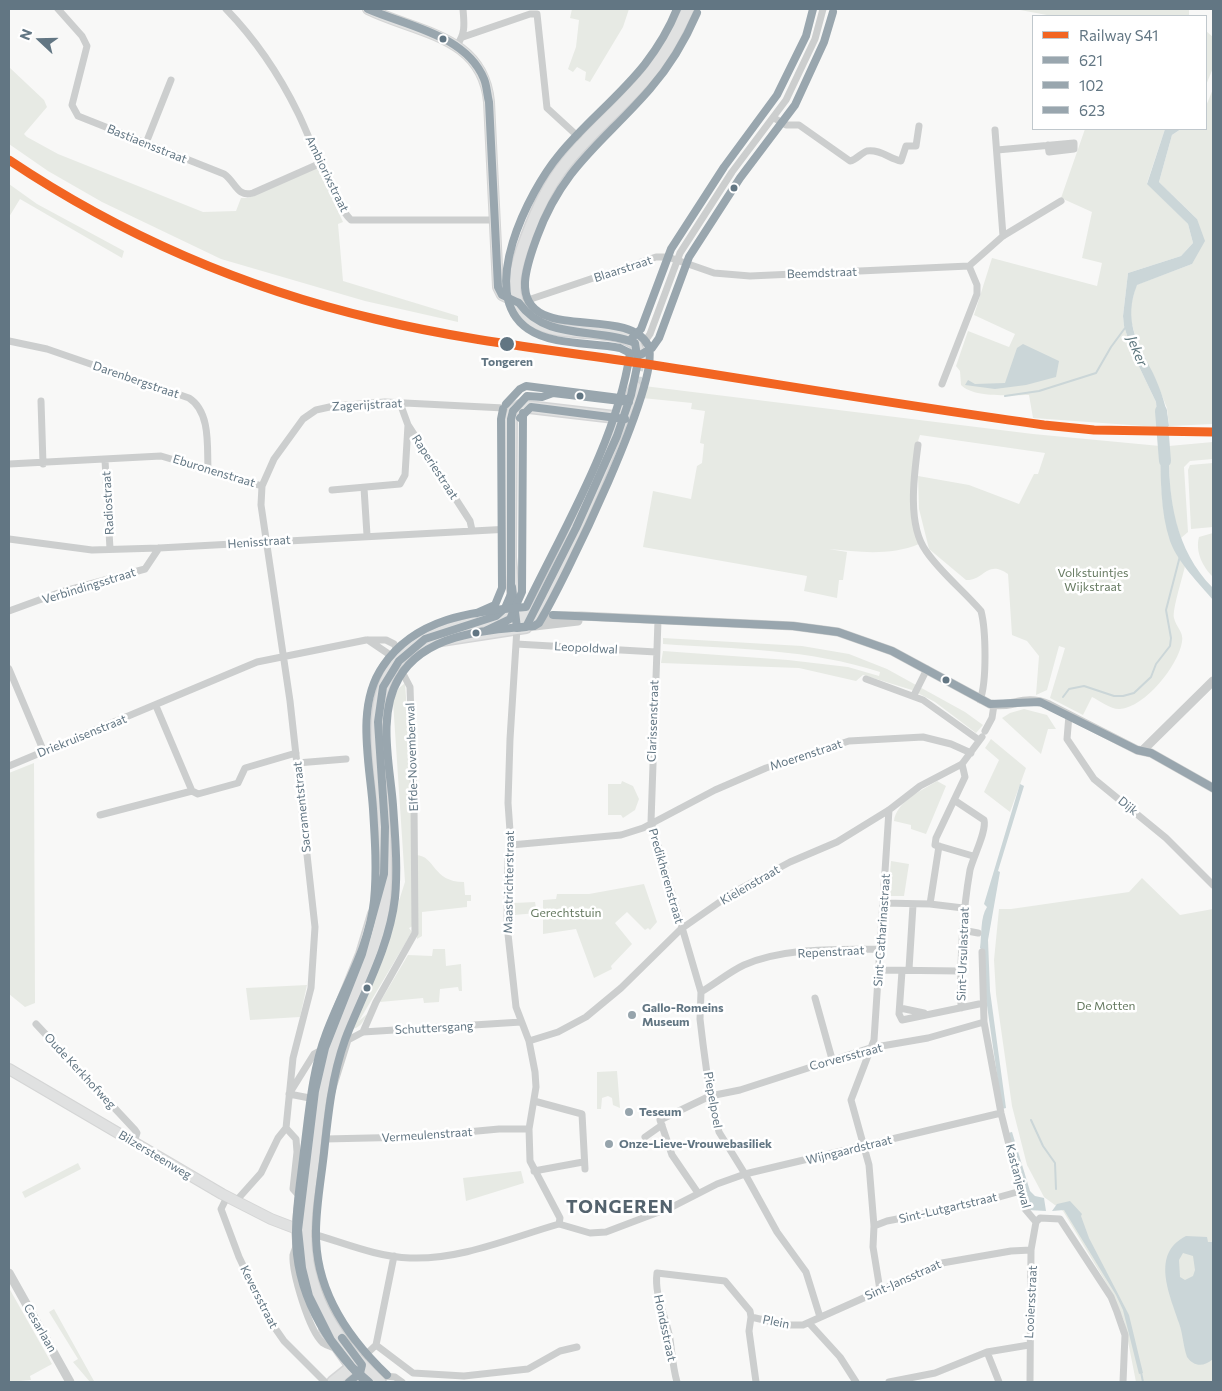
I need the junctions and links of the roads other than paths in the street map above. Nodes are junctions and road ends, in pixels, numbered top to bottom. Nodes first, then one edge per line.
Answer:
1 (58, 9) edge
2 (226, 9) edge
3 (368, 9) edge
4 (463, 9) edge
5 (688, 9) edge
6 (823, 9) edge
7 (460, 41) junction
8 (171, 80) dead end
9 (774, 118) junction
10 (919, 126) dead end
11 (994, 130) dead end
12 (584, 142) junction
13 (146, 144) junction
14 (1048, 145) dead end
15 (997, 150) junction
16 (321, 163) junction
17 (1061, 201) dead end
18 (494, 220) junction
19 (1003, 236) junction
20 (677, 260) junction
21 (969, 266) junction
22 (519, 303) junction
23 (9, 341) edge
24 (639, 351) joint
25 (942, 384) dead end
26 (635, 387) tunnel mouth
27 (42, 401) dead end
28 (400, 403) junction
29 (513, 411) junction
30 (623, 418) junction
31 (408, 424) junction
32 (918, 445) dead end
33 (105, 460) junction
34 (9, 464) edge
35 (43, 464) junction
36 (208, 470) junction
37 (262, 486) junction
38 (364, 488) junction
39 (332, 490) dead end
40 (510, 528) junction
41 (472, 530) junction
42 (367, 536) junction
43 (9, 539) edge
44 (265, 542) junction
45 (159, 548) junction
46 (110, 549) junction
47 (512, 590) junction
48 (541, 601) junction
49 (9, 612) edge
50 (532, 616) junction
51 (553, 616) junction
52 (592, 617) junction
53 (658, 620) junction
54 (481, 622) junction
55 (519, 624) junction
56 (366, 640) joint
57 (418, 644) junction
58 (516, 644) junction
59 (656, 652) junction
60 (284, 657) junction
61 (399, 661) junction
62 (9, 669) edge
63 (926, 669) junction
64 (866, 679) dead end
65 (1213, 681) edge
66 (914, 695) junction
67 (980, 700) junction
68 (994, 705) junction
69 (156, 706) junction
70 (1069, 715) junction
71 (982, 736) junction
72 (1142, 751) junction
73 (44, 752) junction
74 (971, 753) junction
75 (296, 754) junction
76 (346, 759) dead end
77 (297, 763) junction
78 (962, 764) junction
79 (9, 766) edge
80 (1213, 788) edge
81 (192, 791) junction
82 (954, 800) junction
83 (889, 810) junction
84 (100, 815) dead end
85 (651, 822) junction
86 (511, 845) junction
87 (939, 846) junction
88 (973, 856) junction
89 (384, 874) junction
90 (1213, 885) edge
91 (883, 904) junction
92 (930, 904) junction
93 (913, 905) junction
94 (963, 908) junction
95 (681, 929) junction
96 (962, 930) junction
97 (978, 933) dead end
98 (881, 950) junction
99 (982, 952) dead end
100 (879, 970) junction
101 (905, 970) junction
102 (960, 971) junction
103 (701, 992) junction
104 (815, 998) dead end
105 (979, 1004) dead end
106 (900, 1008) junction
107 (961, 1008) junction
108 (926, 1013) junction
109 (344, 1019) junction
110 (521, 1022) junction
111 (984, 1022) junction
112 (36, 1024) dead end
113 (363, 1032) junction
114 (348, 1040) junction
115 (529, 1041) junction
116 (325, 1048) junction
117 (870, 1048) junction
118 (832, 1059) junction
119 (9, 1069) edge
120 (289, 1094) junction
121 (710, 1096) junction
122 (317, 1100) junction
123 (534, 1101) junction
124 (1001, 1113) junction
125 (662, 1125) junction
126 (286, 1128) junction
127 (529, 1129) junction
128 (645, 1137) dead end
129 (324, 1139) junction
130 (134, 1142) junction
131 (865, 1146) junction
132 (534, 1171) junction
133 (745, 1174) junction
134 (1022, 1190) junction
135 (698, 1193) junction
136 (301, 1198) junction
137 (231, 1199) junction
138 (307, 1218) junction
139 (1036, 1222) junction
140 (559, 1224) junction
141 (874, 1226) junction
142 (302, 1231) junction
143 (1031, 1250) junction
144 (394, 1256) junction
145 (657, 1273) joint
146 (9, 1274) edge
147 (880, 1290) junction
148 (751, 1317) junction
149 (820, 1317) junction
150 (809, 1323) junction
151 (376, 1345) junction
152 (1029, 1345) junction
153 (577, 1347) dead end
154 (343, 1349) junction
155 (987, 1352) junction
156 (356, 1364) junction
157 (366, 1378) edge
158 (70, 1382) edge
159 (325, 1382) edge
160 (333, 1382) edge
161 (380, 1382) edge
162 (402, 1382) edge
163 (677, 1382) edge
164 (756, 1382) edge
165 (856, 1382) edge
166 (889, 1382) edge
167 (999, 1382) edge
168 (1030, 1382) edge
169 (1123, 1382) edge

1 - 13 street, Bastiaensstraat
2 - 16 street, Ambiorixstraat
3 - 7 main road
4 - 7 street
5 - 12 main road
6 - 9 street
7 - 12 street
7 - 18 main road
8 - 13 street
9 - 10 street
9 - 20 street
11 - 15 street
12 - 22 main road
13 - 16 street, Bastiaensstraat
14 - 15 street
15 - 19 street
16 - 18 street, Ambiorixstraat
17 - 19 street
18 - 22 main road
19 - 21 street
20 - 21 street, Beemdstraat
20 - 22 street, Blaarstraat
20 - 24 street
21 - 25 street
22 - 24 main road
23 - 36 street, Darenbergstraat
26 - 30 main road
27 - 35 street
28 - 29 street, Zagerijstraat
28 - 31 street, Raperiestraat
28 - 37 street, Zagerijstraat
29 - 30 main road
29 - 40 main road
30 - 48 main road
31 - 38 street
31 - 41 street, Raperiestraat
32 - 67 street
33 - 35 street, Radiostraat
33 - 36 street, Eburonenstraat
33 - 46 street, Radiostraat
34 - 35 street, Radiostraat
36 - 37 street, Eburonenstraat
37 - 44 street, Sacramentstraat
38 - 39 street
38 - 42 street
40 - 41 street, Henisstraat
40 - 47 main road
41 - 42 street, Henisstraat
42 - 44 street, Henisstraat
43 - 46 street, Henisstraat
44 - 45 street, Henisstraat
44 - 60 street, Sacramentstraat
45 - 46 street, Henisstraat
45 - 49 street, Verbindingsstraat
47 - 54 main road
47 - 55 main road
48 - 50 main road
48 - 51 street
50 - 51 street, Leopoldwal
50 - 55 main road, Leopoldwal
51 - 52 street, Leopoldwal
52 - 53 street, Leopoldwal
52 - 55 street, Leopoldwal
53 - 59 street, Clarissenstraat
53 - 63 street, Leopoldwal
54 - 55 main road
54 - 57 main road
55 - 57 main road
55 - 58 street, Maastrichterstraat
56 - 60 street, Driekruisenstraat
56 - 61 street, Elfde-Novemberwal
57 - 61 main road
58 - 59 street, Leopoldwal
58 - 86 street, Maastrichterstraat
59 - 85 street, Clarissenstraat
60 - 69 street, Driekruisenstraat
60 - 75 street, Sacramentstraat
61 - 89 main road
61 - 113 street, Elfde-Novemberwal
62 - 73 street
63 - 66 street
63 - 67 street, Leopoldwal
64 - 66 street
65 - 72 street
66 - 71 street
67 - 68 street, Leopoldwal
68 - 70 street
68 - 71 street, Kielenstraat
69 - 73 street, Driekruisenstraat
69 - 81 street
70 - 72 street
70 - 90 street, Dijk
71 - 74 street, Kielenstraat
72 - 80 street
73 - 79 street, Driekruisenstraat
74 - 78 street, Kielenstraat
74 - 85 street, Moerenstraat
75 - 77 street, Sacramentstraat
75 - 81 street
76 - 77 street
77 - 120 street, Sacramentstraat
78 - 82 street
78 - 83 street, Kielenstraat
81 - 84 street
82 - 87 street
82 - 88 street, Sint-Ursulastraat
83 - 91 street, Sint-Catharinastraat
83 - 95 street, Kielenstraat
85 - 86 street, Moerenstraat
85 - 95 street, Predikherenstraat
86 - 110 street, Maastrichterstraat
87 - 88 street
87 - 92 street
88 - 94 street, Sint-Ursulastraat
89 - 109 main road
89 - 116 main road
91 - 93 street
91 - 98 street, Sint-Catharinastraat
92 - 93 street
92 - 94 street
93 - 101 street
94 - 96 street, Sint-Ursulastraat
95 - 103 street, Predikherenstraat
95 - 115 street, Kielenstraat
96 - 97 street
96 - 102 street, Sint-Ursulastraat
98 - 100 street, Sint-Catharinastraat
98 - 103 street, Repenstraat
99 - 111 street, Kastanjewal
100 - 101 street
100 - 117 street, Sint-Catharinastraat
101 - 102 street
101 - 106 street
102 - 107 street, Sint-Ursulastraat
103 - 121 street, Piepelpoel
104 - 118 street
105 - 107 street
106 - 108 street
106 - 108 street
107 - 108 street
109 - 114 street
109 - 122 main road
110 - 113 street, Schuttersgang
110 - 115 street, Maastrichterstraat
111 - 117 street, Corversstraat
111 - 124 street, Kastanjewal
112 - 130 street, Oude Kerkhofweg
113 - 114 street, Schuttersgang
114 - 129 street
115 - 123 street, Maastrichterstraat
116 - 120 street
116 - 122 main road
117 - 118 street, Corversstraat
117 - 131 street, Sint-Catharinastraat
118 - 121 street, Corversstraat
119 - 130 main road, Bilzersteenweg
120 - 122 street
120 - 126 street, Sacramentstraat
121 - 125 street, Corversstraat
121 - 133 street, Piepelpoel
122 - 136 main road
122 - 138 main road
123 - 127 street, Maastrichterstraat
123 - 132 street
124 - 131 street, Wijngaardstraat
124 - 134 street, Kastanjewal
125 - 128 street
125 - 135 street
126 - 136 street
126 - 137 street
127 - 129 street, Vermeulenstraat
127 - 132 street, Maastrichterstraat
129 - 138 street
130 - 137 main road, Bilzersteenweg
131 - 133 street, Wijngaardstraat
131 - 141 street, Sint-Catharinastraat
132 - 140 street, Maastrichterstraat
133 - 135 street, Wijngaardstraat
133 - 149 street, Piepelpoel
134 - 139 street, Kastanjewal
134 - 141 street, Sint-Lutgartstraat
135 - 140 street, Wijngaardstraat
136 - 142 main road
137 - 142 main road, Bilzersteenweg
137 - 159 street, Keversstraat
138 - 142 main road
139 - 143 street, Looiersstraat
139 - 169 street, Kastanjewal
140 - 144 street
141 - 147 street, Sint-Catharinastraat
142 - 144 street
142 - 154 main road
142 - 154 main road
143 - 147 street, Sint-Jansstraat
143 - 152 street, Looiersstraat
144 - 151 street
145 - 148 street, Plein
145 - 163 street, Hondsstraat
146 - 158 street, Cesarlaan
147 - 149 street, Sint-Jansstraat
148 - 150 street, Plein
148 - 164 street
149 - 150 street, Sint-Jansstraat
150 - 165 street
151 - 153 street
151 - 156 street
152 - 155 street
152 - 168 street, Looiersstraat
154 - 156 main road
155 - 166 street
155 - 167 street
156 - 157 main road
156 - 160 main road
157 - 161 main road
157 - 162 street

